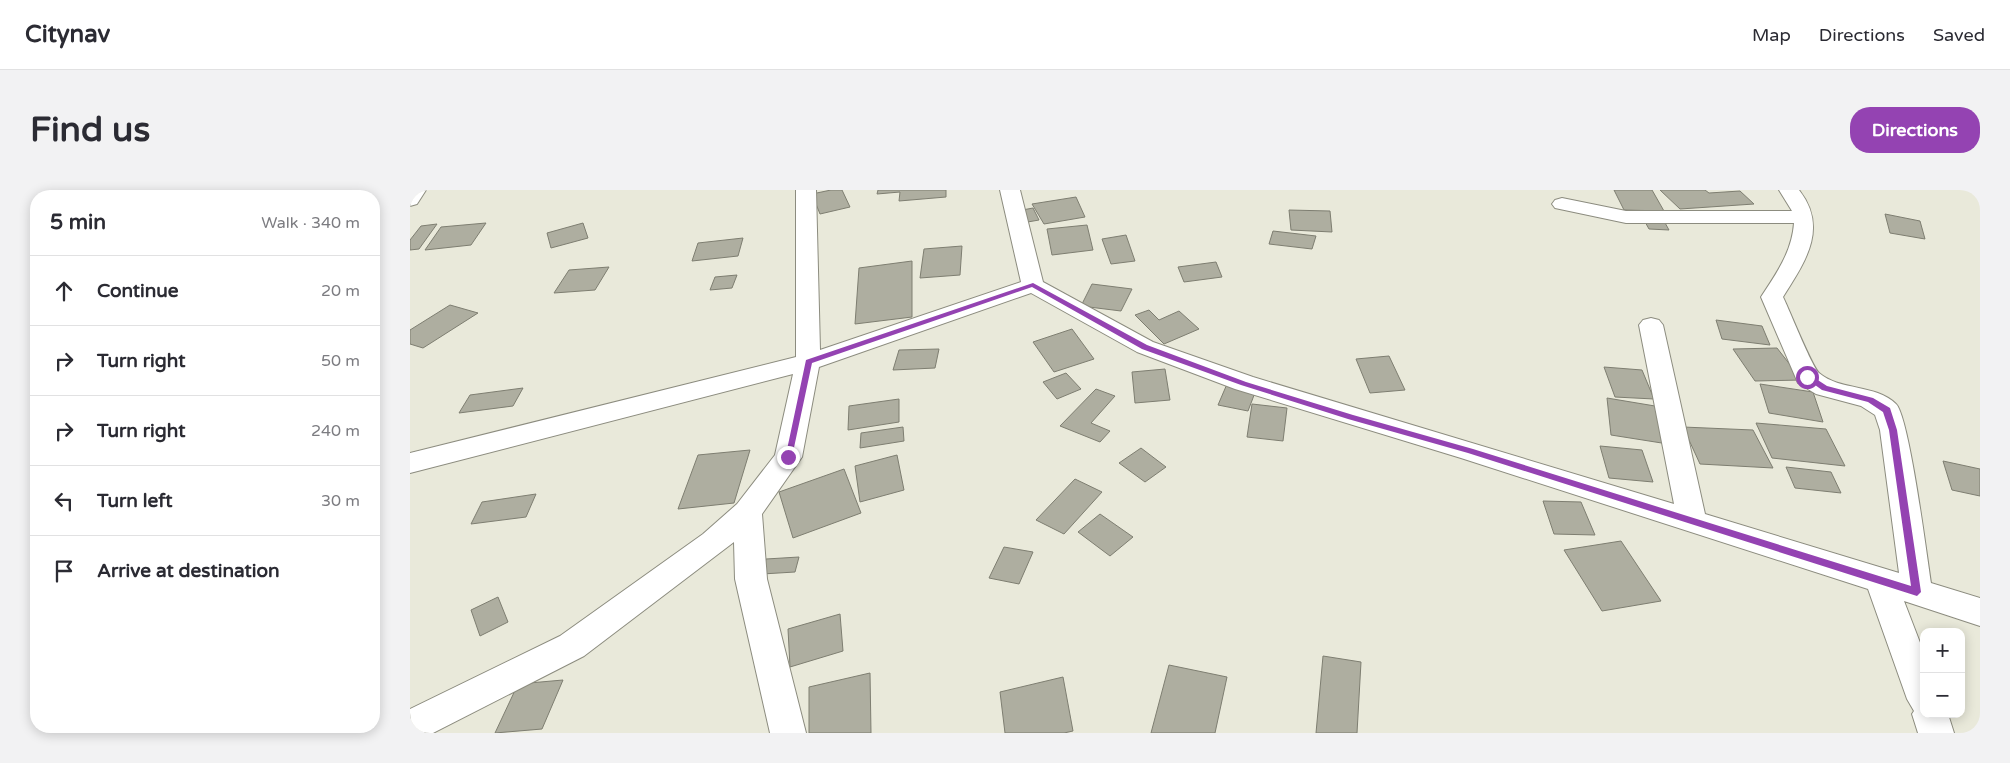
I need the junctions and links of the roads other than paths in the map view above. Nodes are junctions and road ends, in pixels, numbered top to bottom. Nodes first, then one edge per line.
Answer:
1 (416, 190) edge
2 (806, 190) edge
3 (1010, 190) edge
4 (1789, 190) edge
5 (410, 200) edge
6 (1562, 204) dead end
7 (1802, 217) junction
8 (1033, 285) junction
9 (1651, 325) dead end
10 (808, 362) junction
11 (411, 464) edge
12 (747, 512) junction
13 (1692, 521) junction
14 (1880, 580) junction
15 (1917, 592) junction
16 (1980, 612) edge
17 (1920, 688) edge
18 (1931, 718) edge
19 (420, 726) edge
20 (788, 733) edge
21 (1936, 733) edge

1 - 5 street
2 - 10 street
3 - 8 street
4 - 7 street
6 - 7 street
7 - 15 street
8 - 10 street
8 - 13 street
9 - 13 street
10 - 11 street
10 - 12 street
12 - 19 street
12 - 20 street
13 - 14 street
14 - 15 street
14 - 17 street
15 - 16 street
18 - 21 street

